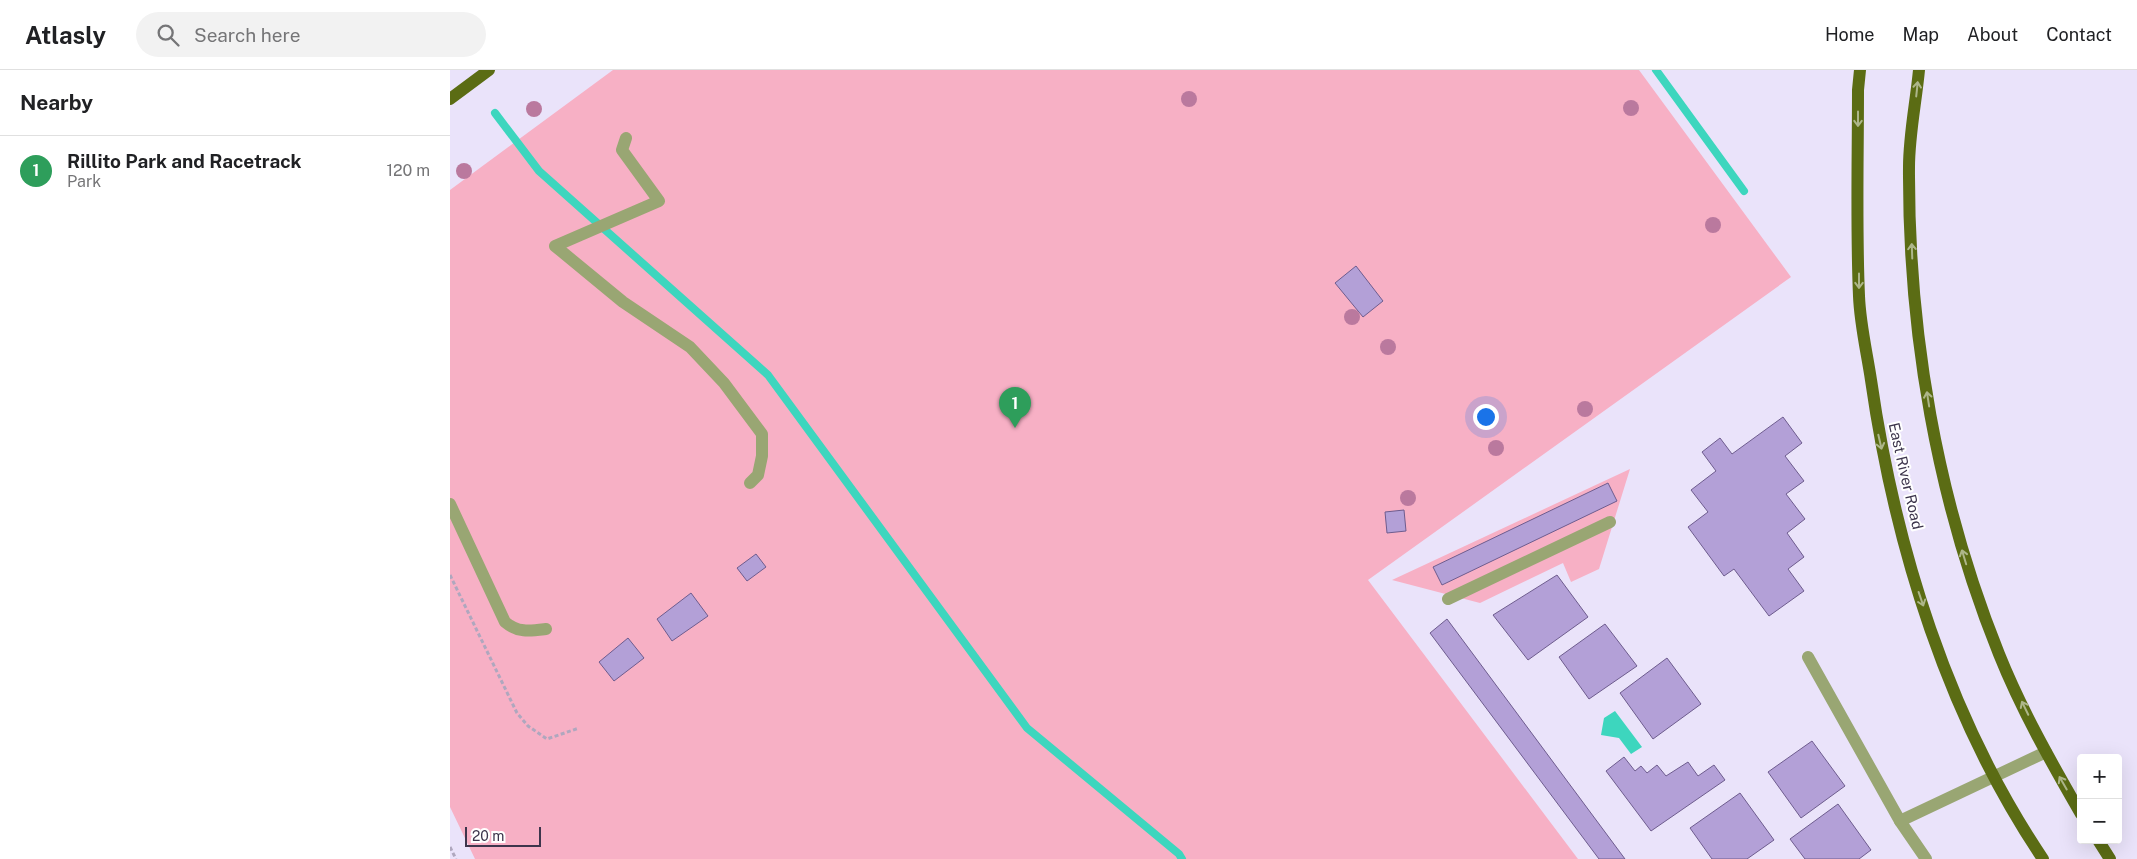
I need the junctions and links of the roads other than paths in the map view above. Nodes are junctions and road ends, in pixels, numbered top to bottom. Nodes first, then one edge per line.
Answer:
1 (489, 70) edge
2 (1860, 70) edge
3 (1919, 70) edge
4 (450, 99) edge
5 (626, 138) dead end
6 (750, 483) dead end
7 (450, 504) edge
8 (1610, 522) dead end
9 (1448, 598) dead end
10 (546, 629) dead end
11 (1808, 656) dead end
12 (2046, 752) junction
13 (1995, 778) junction
14 (2077, 807) edge
15 (1900, 821) junction
16 (2101, 844) edge
17 (1926, 859) edge
18 (2043, 859) edge
19 (2110, 859) edge

1 - 4 main road
2 -> 13 main road, East River Road
12 -> 3 main road
5 - 6 lane
7 - 10 lane
8 - 9 lane
11 - 15 lane
12 - 13 lane
14 -> 12 main road
13 - 15 lane
13 - 18 main road, East River Road
15 - 17 lane
16 - 19 main road

